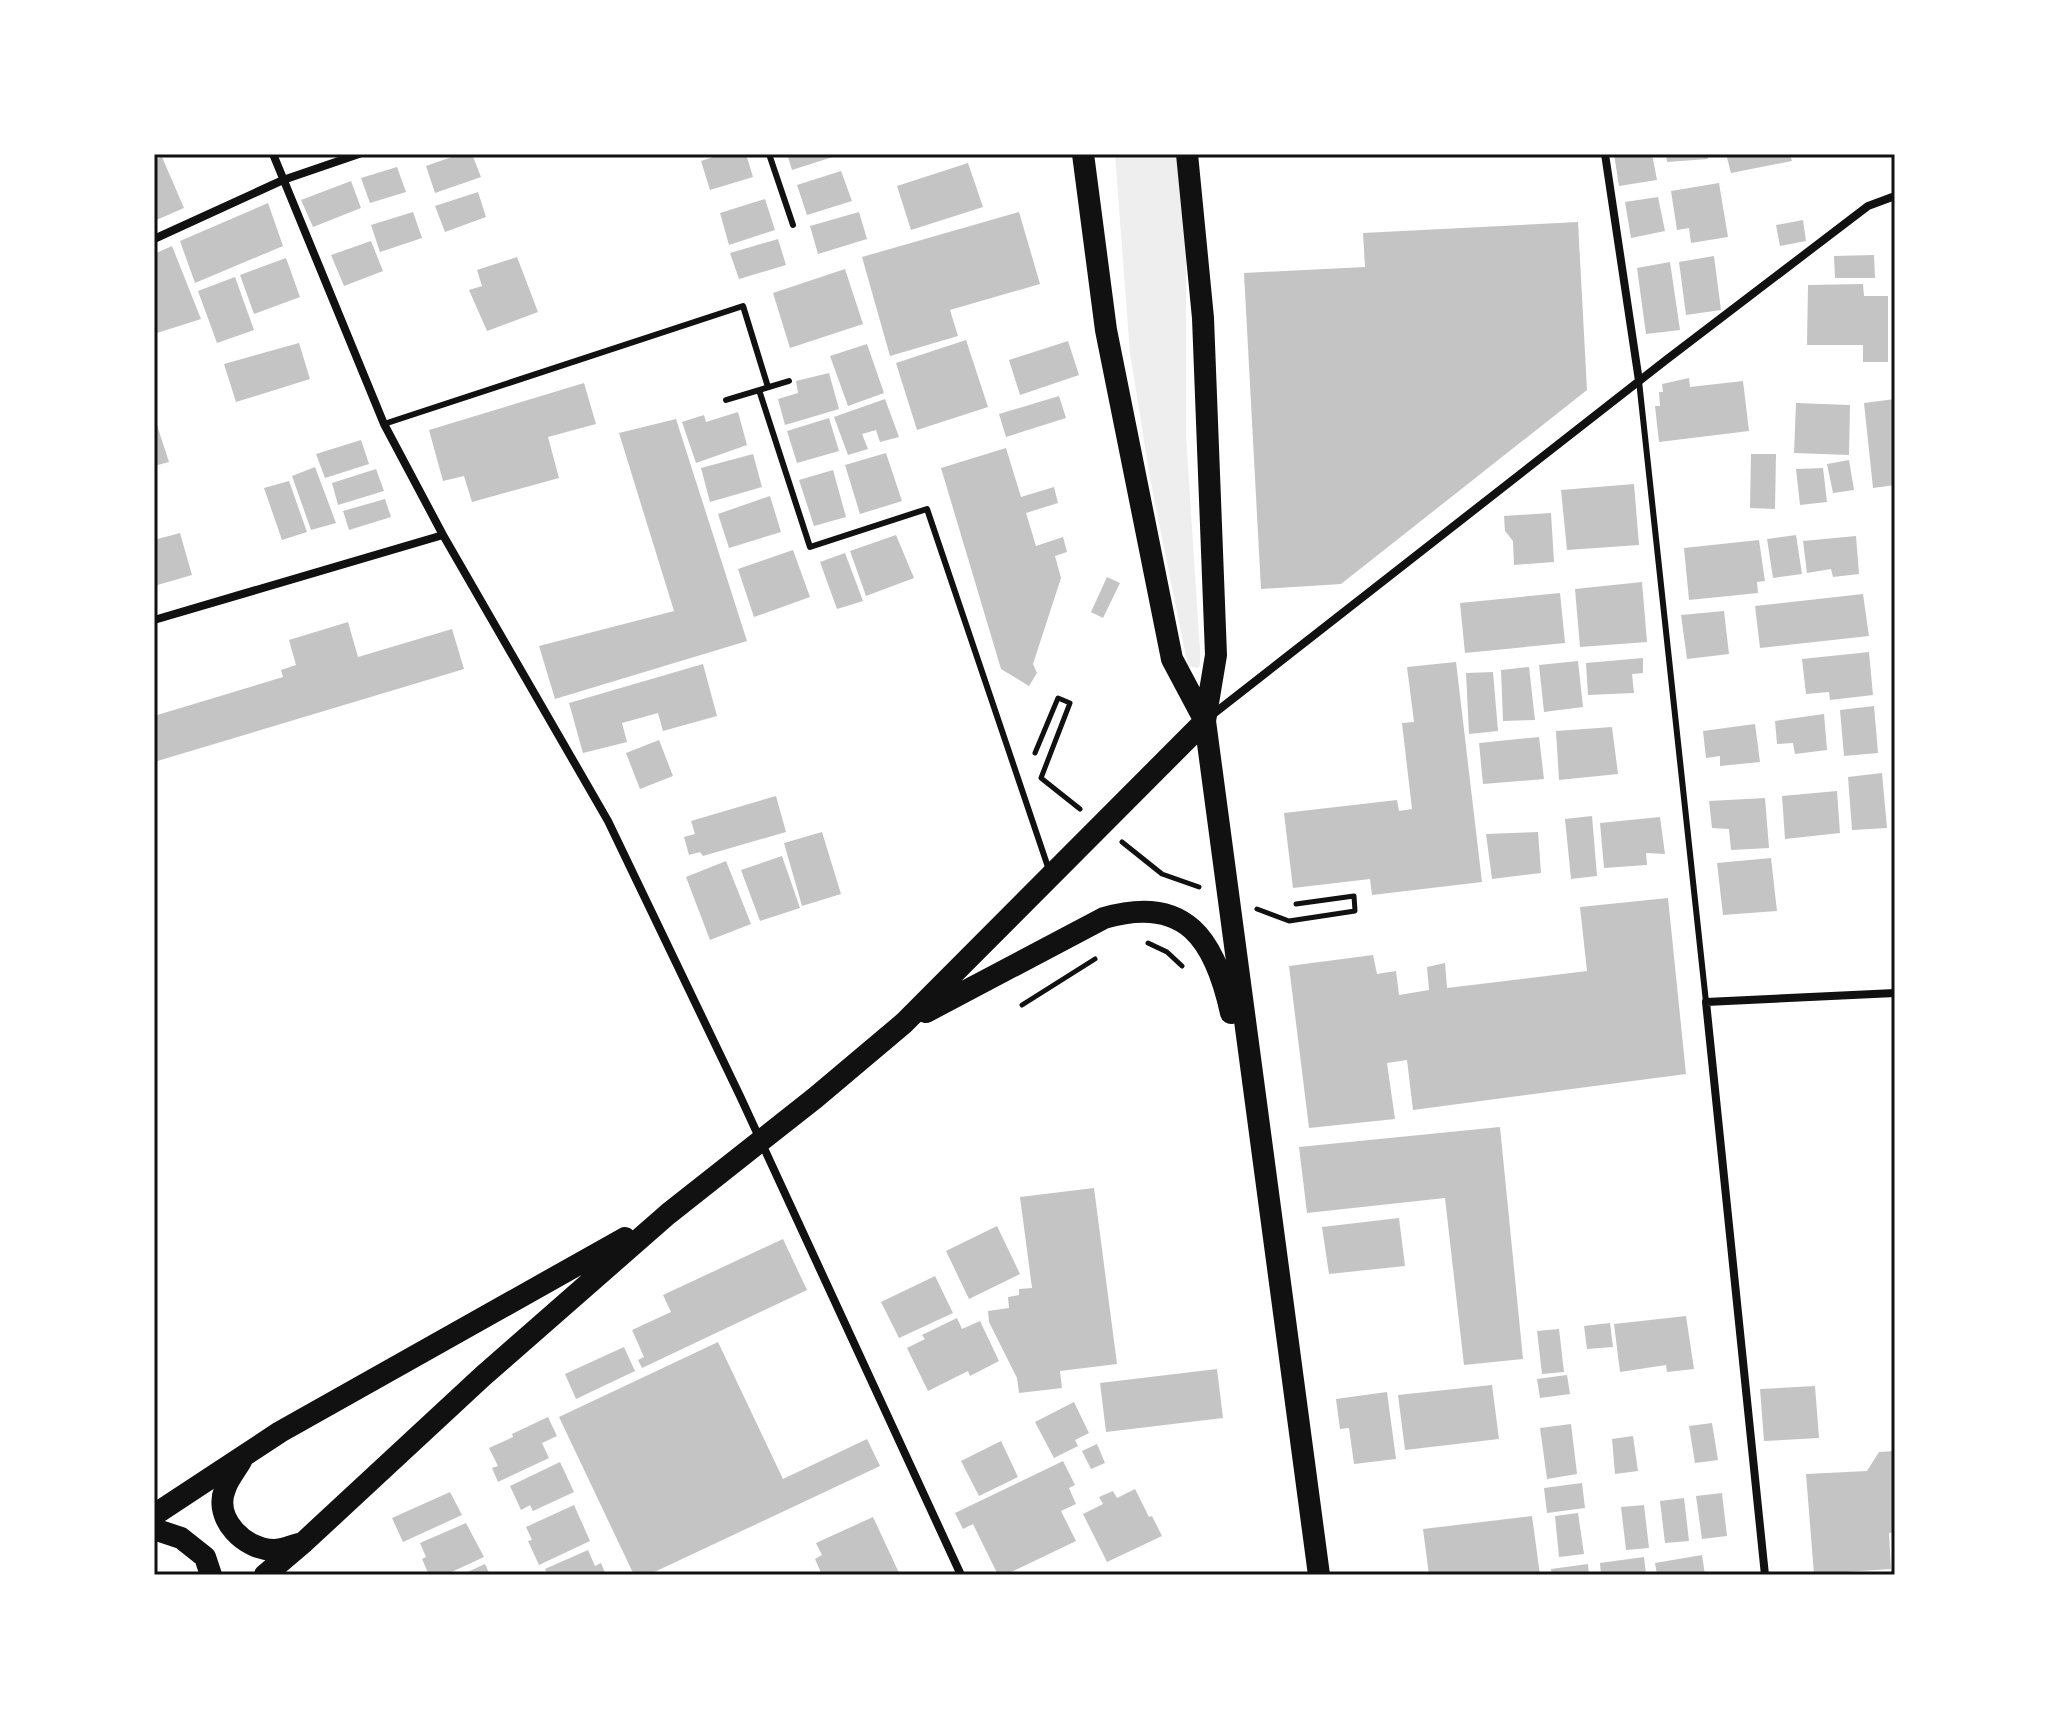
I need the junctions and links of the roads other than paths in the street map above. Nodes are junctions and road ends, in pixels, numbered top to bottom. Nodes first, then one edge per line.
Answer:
1 (273, 154) edge
2 (359, 154) edge
3 (769, 154) edge
4 (1083, 154) edge
5 (1187, 154) edge
6 (1605, 154) edge
7 (283, 180) junction
8 (1895, 196) edge
9 (793, 225) dead end
10 (154, 239) edge
11 (789, 381) dead end
12 (1639, 381) junction
13 (768, 387) junction
14 (759, 390) junction
15 (726, 400) dead end
16 (384, 424) junction
17 (443, 535) junction
18 (154, 620) edge
19 (1205, 721) junction
20 (1052, 877) junction
21 (1895, 993) edge
22 (1706, 1002) junction
23 (904, 1023) junction
24 (760, 1142) junction
25 (1265, 1166) junction
26 (668, 1214) junction
27 (244, 1455) junction
28 (154, 1515) edge
29 (154, 1529) edge
30 (304, 1542) junction
31 (211, 1575) edge
32 (265, 1575) edge
33 (961, 1575) edge
34 (1319, 1575) edge
35 (1765, 1575) edge

1 - 7 street
2 - 7 street
3 - 9 lane
4 - 19 highway
5 - 19 highway
6 - 12 street
7 - 10 street
7 - 16 street
8 - 12 street
11 - 13 lane
12 - 19 street
12 - 22 lane
13 - 14 lane
13 - 16 lane
14 - 15 lane
14 - 20 lane
16 - 17 street
17 - 18 street
17 - 24 street
19 - 20 highway
19 - 25 highway
20 - 23 highway
21 - 22 street
22 - 35 street
23 - 24 highway
23 - 25 highway
24 - 26 highway
24 - 33 street
25 - 34 highway
26 - 27 highway
26 - 30 highway
27 - 28 highway
27 - 30 highway
29 - 31 highway
30 - 32 highway

